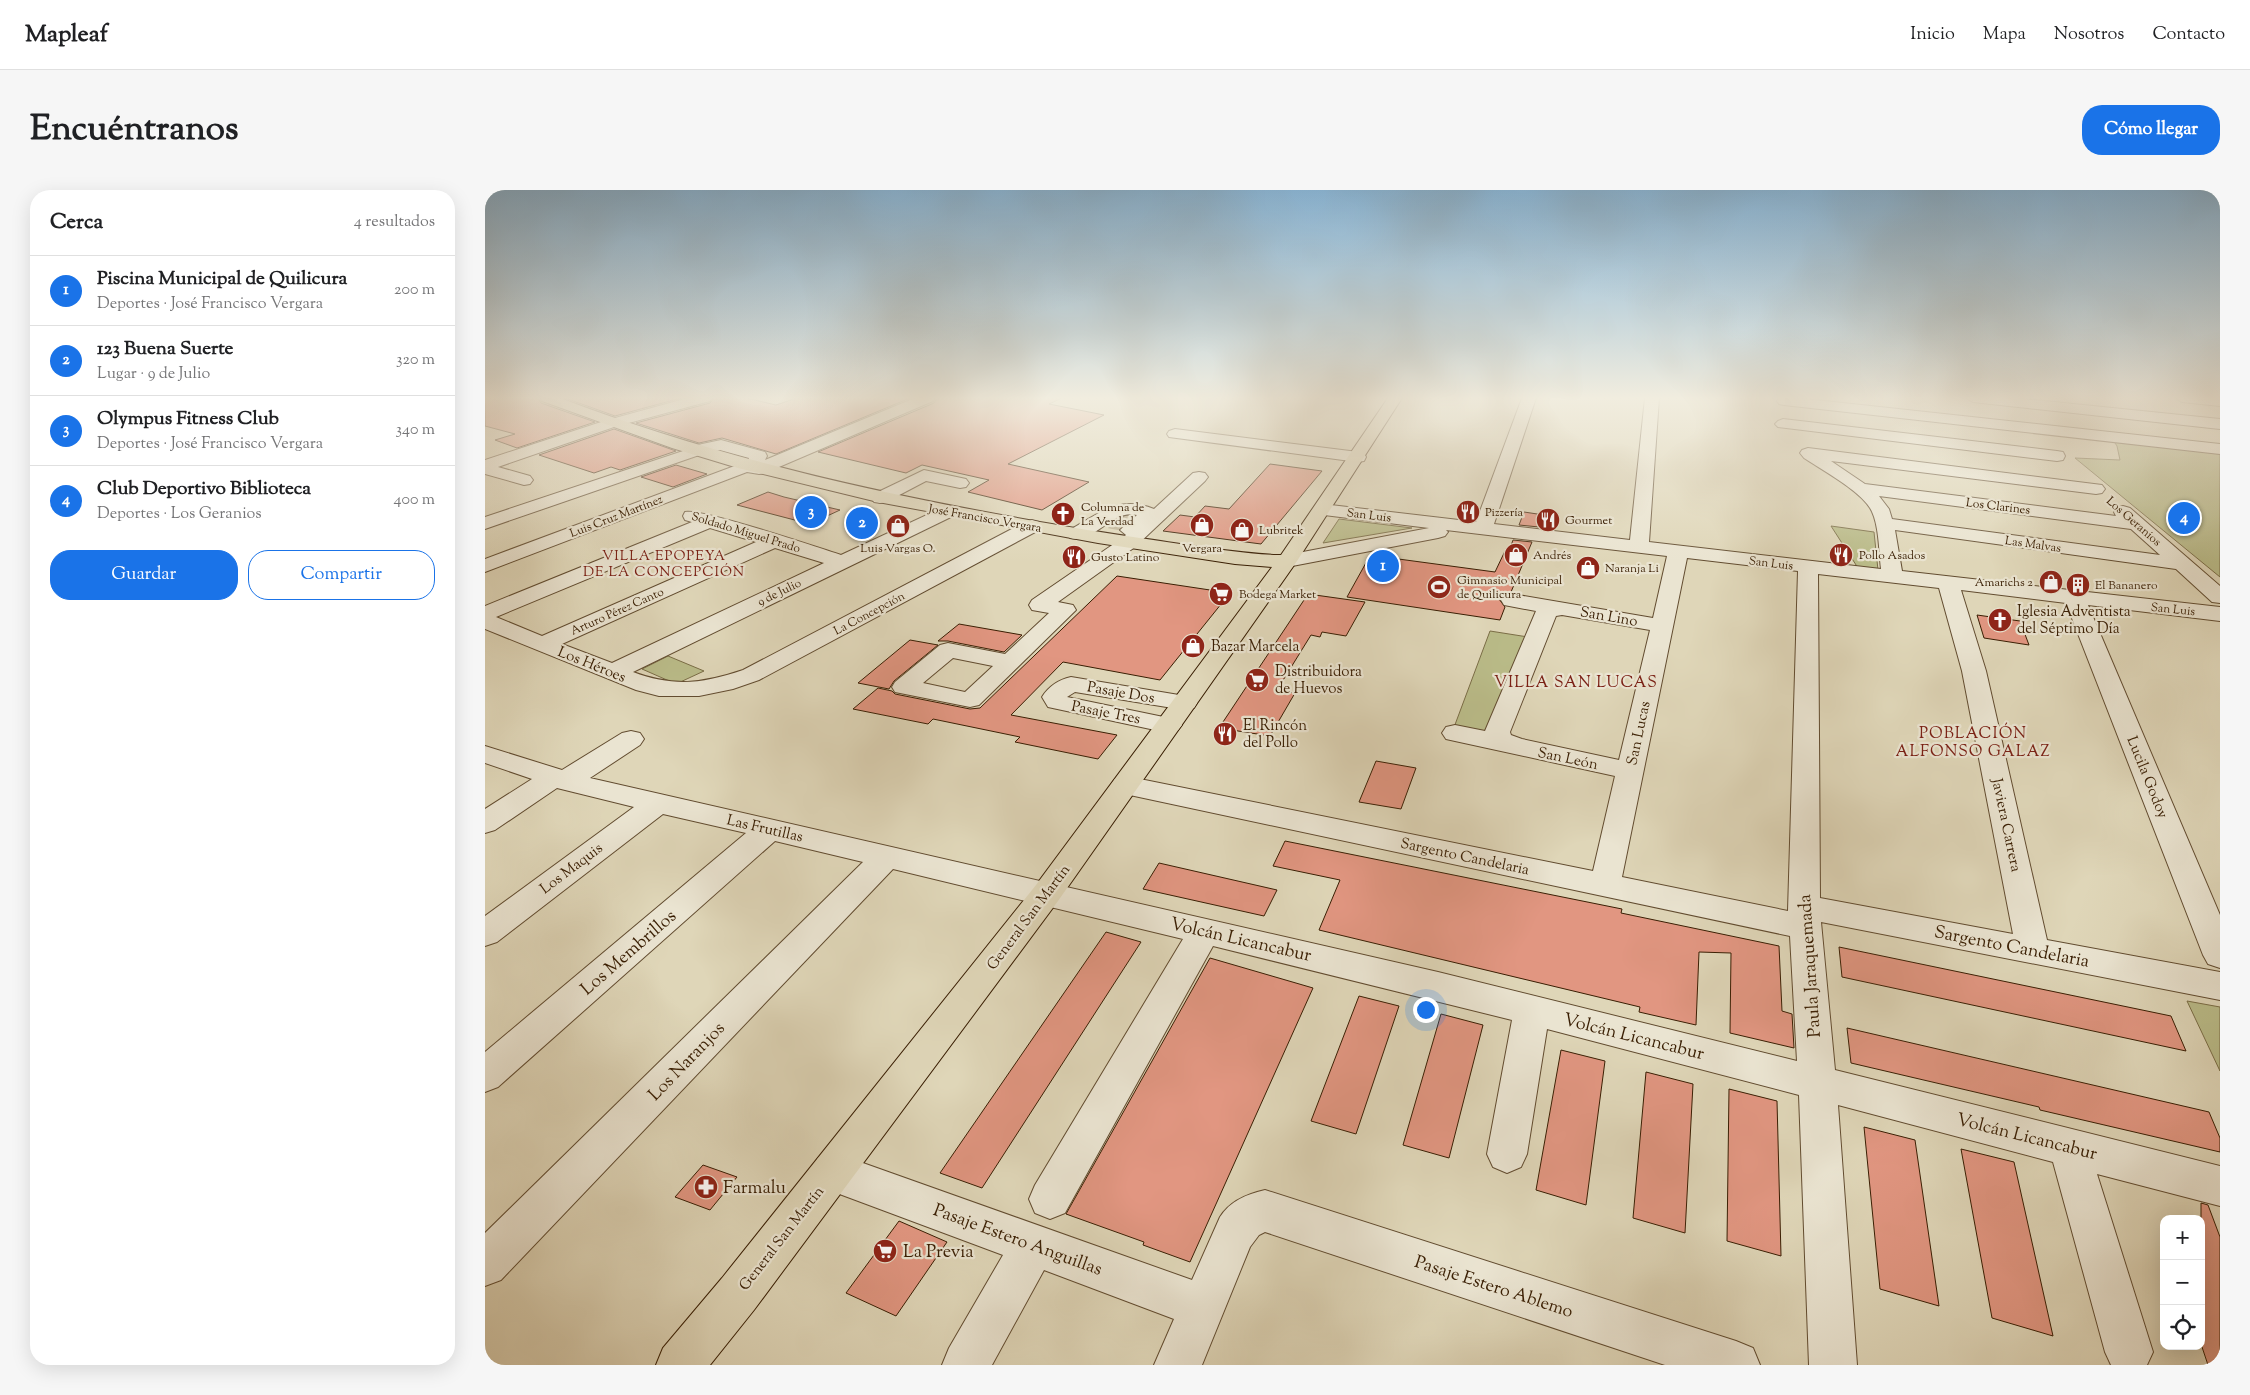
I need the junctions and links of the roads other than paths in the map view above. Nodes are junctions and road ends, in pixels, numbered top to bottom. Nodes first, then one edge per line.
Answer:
1 (526, 453) edge
2 (688, 453) edge
3 (705, 453) edge
4 (791, 453) edge
5 (1332, 453) edge
6 (1360, 453) edge
7 (1506, 453) edge
8 (1647, 453) edge
9 (1808, 453) joint
10 (2030, 453) edge
11 (2054, 453) edge
12 (1358, 456) junction
13 (2057, 456) junction
14 (485, 467) edge
15 (753, 468) junction
16 (1199, 477) dead end
17 (524, 480) dead end
18 (1859, 488) junction
19 (2097, 489) junction
20 (880, 498) junction
21 (650, 503) junction
22 (919, 506) junction
23 (1322, 510) junction
24 (946, 512) junction
25 (710, 521) junction
26 (485, 523) edge
27 (1883, 523) junction
28 (2138, 524) junction
29 (1032, 526) junction
30 (1474, 528) junction
31 (1077, 534) junction
32 (774, 541) junction
33 (1123, 542) junction
34 (1639, 547) junction
35 (1678, 552) junction
36 (1287, 561) junction
37 (843, 562) junction
38 (2183, 564) junction
39 (485, 566) edge
40 (1808, 567) junction
41 (1893, 577) junction
42 (1948, 584) junction
43 (2220, 597) edge
44 (2075, 599) junction
45 (1512, 600) dead end
46 (1555, 608) junction
47 (485, 614) edge
48 (2220, 614) edge
49 (485, 621) edge
50 (1661, 626) junction
51 (543, 644) junction
52 (1011, 662) junction
53 (613, 672) junction
54 (702, 689) joint
55 (1059, 691) joint
56 (1185, 703) junction
57 (1169, 725) junction
58 (1455, 733) dead end
59 (631, 739) dead end
60 (1504, 742) junction
61 (485, 754) edge
62 (1630, 771) junction
63 (559, 780) junction
64 (1125, 785) junction
65 (658, 803) junction
66 (485, 823) edge
67 (771, 829) junction
68 (887, 856) junction
69 (1605, 885) junction
70 (1047, 894) junction
71 (1804, 917) junction
72 (1205, 931) junction
73 (485, 933) edge
74 (2033, 950) junction
75 (2220, 955) edge
76 (2220, 986) edge
77 (1533, 1010) junction
78 (485, 1075) edge
79 (1817, 1082) junction
80 (2069, 1147) junction
81 (1507, 1154) dead end
82 (832, 1172) junction
83 (2220, 1186) edge
84 (1050, 1199) dead end
85 (1034, 1245) junction
86 (485, 1264) edge
87 (1203, 1307) junction
88 (2129, 1352) dead end
89 (681, 1365) edge
90 (966, 1365) edge
91 (1178, 1365) edge
92 (1736, 1365) edge
93 (1833, 1365) edge

1 - 14 street
2 - 26 street
3 - 15 main road, José Francisco Vergara
4 - 15 street, Luis Cruz Martínez
5 - 12 street
6 - 12 main road, General San Martín
7 - 30 street
8 - 34 street
9 - 18 street
9 - 19 street
10 - 13 street
11 - 13 street, Los Geranios
12 - 23 main road, General San Martín
13 - 19 street, Los Geranios
14 - 17 street
15 - 20 main road, José Francisco Vergara
15 - 21 street, Luis Cruz Martínez
16 - 33 street
18 - 27 street
18 - 28 street, Los Clarines
19 - 28 street, Los Geranios
20 - 22 main road, José Francisco Vergara
20 - 22 street
21 - 25 street, Soldado Miguel Prado
21 - 39 street, Luis Cruz Martínez
22 - 24 main road, José Francisco Vergara
23 - 30 street, San Luis
23 - 36 main road, General San Martín
24 - 29 main road, José Francisco Vergara
24 - 37 street, 9 de Julio
25 - 32 street, Soldado Miguel Prado
25 - 47 street
27 - 38 street, Las Malvas
27 - 41 street
28 - 38 street, Los Geranios
29 - 31 main road, José Francisco Vergara
29 - 54 street, La Concepción
30 - 34 street, San Luis
30 - 36 street, José Francisco Vergara
31 - 33 main road, José Francisco Vergara
31 - 33 street
32 - 37 street, Soldado Miguel Prado
32 - 51 street, Arturo Pérez Canto
33 - 36 main road, José Francisco Vergara
33 - 52 street
34 - 35 street, San Luis
35 - 40 street, San Luis
35 - 50 street, San Lucas
36 - 56 main road, General San Martín
37 - 53 street, 9 de Julio
38 - 43 street, Los Geranios
40 - 41 street, San Luis
40 - 71 street, Paula Jaraquemada
41 - 42 street, San Luis
42 - 44 street, San Luis
42 - 74 street, Javiera Carrera
44 - 48 street, San Luis
44 - 75 street, Lucila Godoy
45 - 46 street, San Lino
46 - 50 street, San Lino
46 - 60 street
49 - 51 street, Los Héroes
50 - 62 street, San Lucas
51 - 53 street, Los Héroes
52 - 52 street
53 - 54 street, Los Héroes
55 - 56 street, Pasaje Dos
55 - 57 street, Pasaje Tres
56 - 57 main road, General San Martín
57 - 64 main road, General San Martín
58 - 60 street, San León
59 - 63 street
60 - 62 street, San León
61 - 63 street, Las Frutillas
62 - 69 street, San Lucas
63 - 65 street, Las Frutillas
63 - 66 street
64 - 69 street, Sargento Candelaria
64 - 70 main road, General San Martín
65 - 67 street, Las Frutillas
65 - 73 street, Los Maquis
67 - 68 street, Las Frutillas
67 - 78 street, Los Membrillos
68 - 70 street, Las Frutillas
68 - 86 street, Los Naranjos
69 - 71 street, Sargento Candelaria
70 - 72 street, Volcán Licancabur
70 - 82 main road, General San Martín
71 - 74 street, Sargento Candelaria
71 - 79 street, Paula Jaraquemada
72 - 77 street, Volcán Licancabur
72 - 84 street
74 - 76 street, Sargento Candelaria
77 - 79 street, Volcán Licancabur
77 - 81 street
79 - 80 street, Volcán Licancabur
79 - 93 street, Paula Jaraquemada
80 - 83 street, Volcán Licancabur
80 - 88 street
82 - 85 street, Pasaje Estero Anguillas
82 - 89 main road, General San Martín
85 - 87 street, Pasaje Estero Anguillas
85 - 90 street
87 - 91 street
87 - 92 street, Pasaje Estero Ablemo

